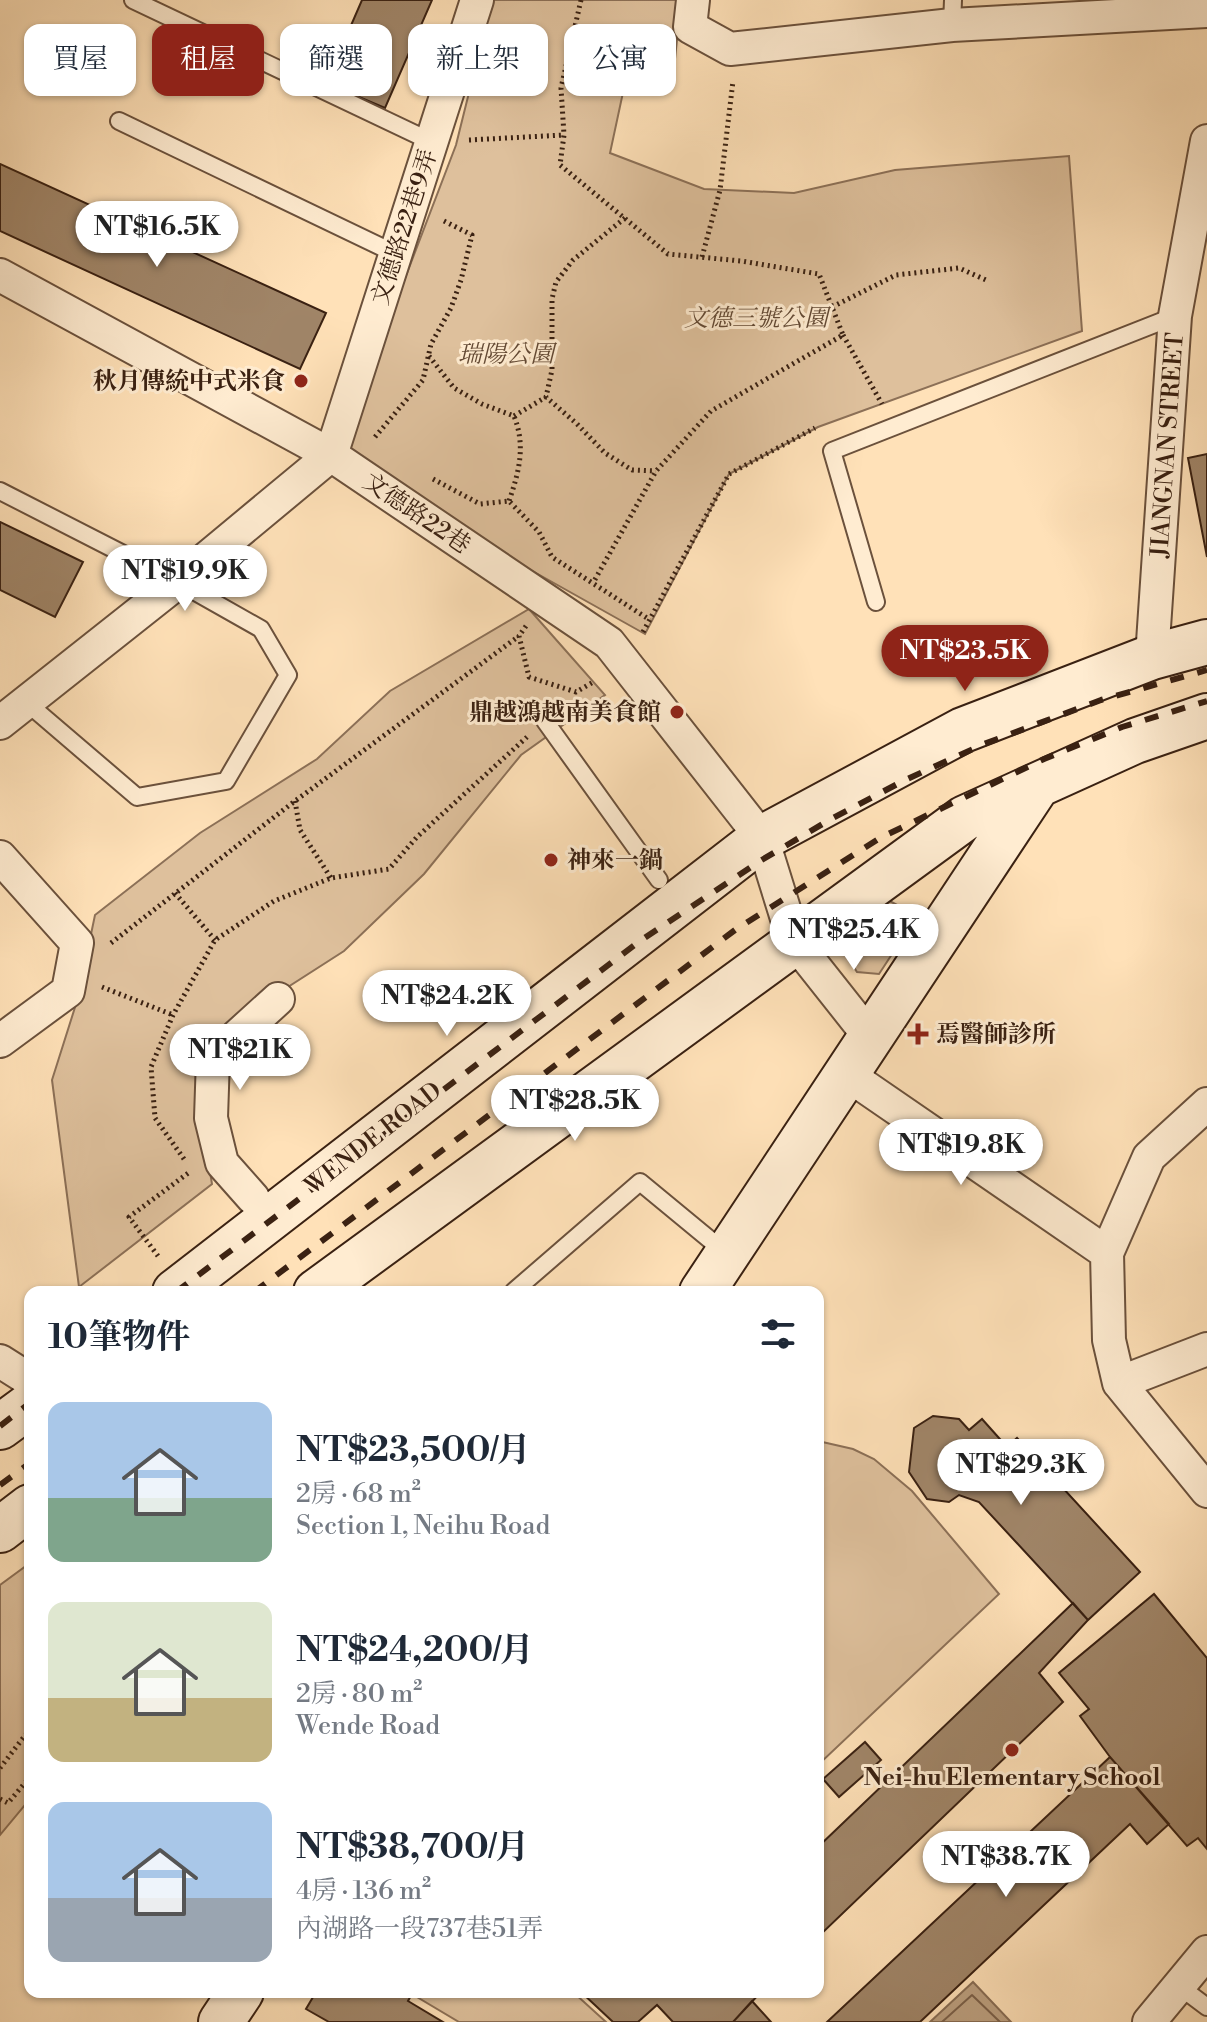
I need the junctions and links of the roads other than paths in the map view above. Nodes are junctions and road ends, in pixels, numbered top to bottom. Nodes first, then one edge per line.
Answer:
1 (133, 0) edge
2 (477, 0) edge
3 (693, 0) edge
4 (1207, 11) edge
5 (953, 12) edge
6 (119, 121) dead end
7 (432, 142) junction
8 (1207, 149) edge
9 (396, 254) junction
10 (0, 275) edge
11 (1175, 316) junction
12 (331, 455) junction
13 (0, 491) edge
14 (178, 582) junction
15 (876, 602) dead end
16 (1207, 642) edge
17 (1152, 657) junction
18 (26, 702) junction
19 (1207, 716) edge
20 (545, 721) road end
21 (0, 723) edge
22 (1037, 786) junction
23 (762, 838) junction
24 (0, 857) edge
25 (659, 880) dead end
26 (794, 941) junction
27 (278, 999) dead end
28 (870, 1037) junction
29 (0, 1041) edge
30 (848, 1075) junction
31 (1207, 1104) edge
32 (253, 1198) dead end
33 (1107, 1253) junction
34 (728, 1254) junction
35 (170, 1279) edge
36 (324, 1286) edge
37 (520, 1286) edge
38 (706, 1286) edge
39 (1207, 1349) edge
40 (0, 1361) edge
41 (24, 1376) edge
42 (1119, 1383) junction
43 (24, 1409) edge
44 (0, 1427) edge
45 (1207, 1491) edge
46 (24, 1512) edge
47 (0, 1530) edge
48 (1207, 1952) edge
49 (1179, 1986) junction
50 (1207, 2007) edge
51 (1149, 2022) edge

1 - 7 lane
2 - 7 street, 文德路22巷9弄
3 - 5 street
4 - 5 street
6 - 9 lane
7 - 9 street, 文德路22巷9弄
8 - 11 street, JIANGNAN STREET
9 - 12 street, 文德路22巷9弄
10 - 12 street, 文德路22巷
11 - 15 lane
11 - 17 street, JIANGNAN STREET
12 - 14 street
12 - 23 street, 文德路22巷
13 - 14 lane
14 - 18 street
14 - 18 lane
16 - 17 main road, WENDE ROAD
17 - 23 main road, WENDE ROAD
18 - 21 street
19 - 22 main road
20 - 25 lane
22 - 26 main road
22 - 28 main road
23 - 26 street
23 - 35 main road, WENDE ROAD
24 - 29 street
26 - 28 street
26 - 36 main road
27 - 32 street
28 - 30 main road
30 - 33 street
30 - 34 main road
31 - 33 street
33 - 42 street
34 - 37 lane
34 - 38 main road
39 - 42 street
40 - 41 street
42 - 45 street
43 - 44 main road
46 - 47 main road
48 - 49 street
49 - 50 lane
49 - 51 street

